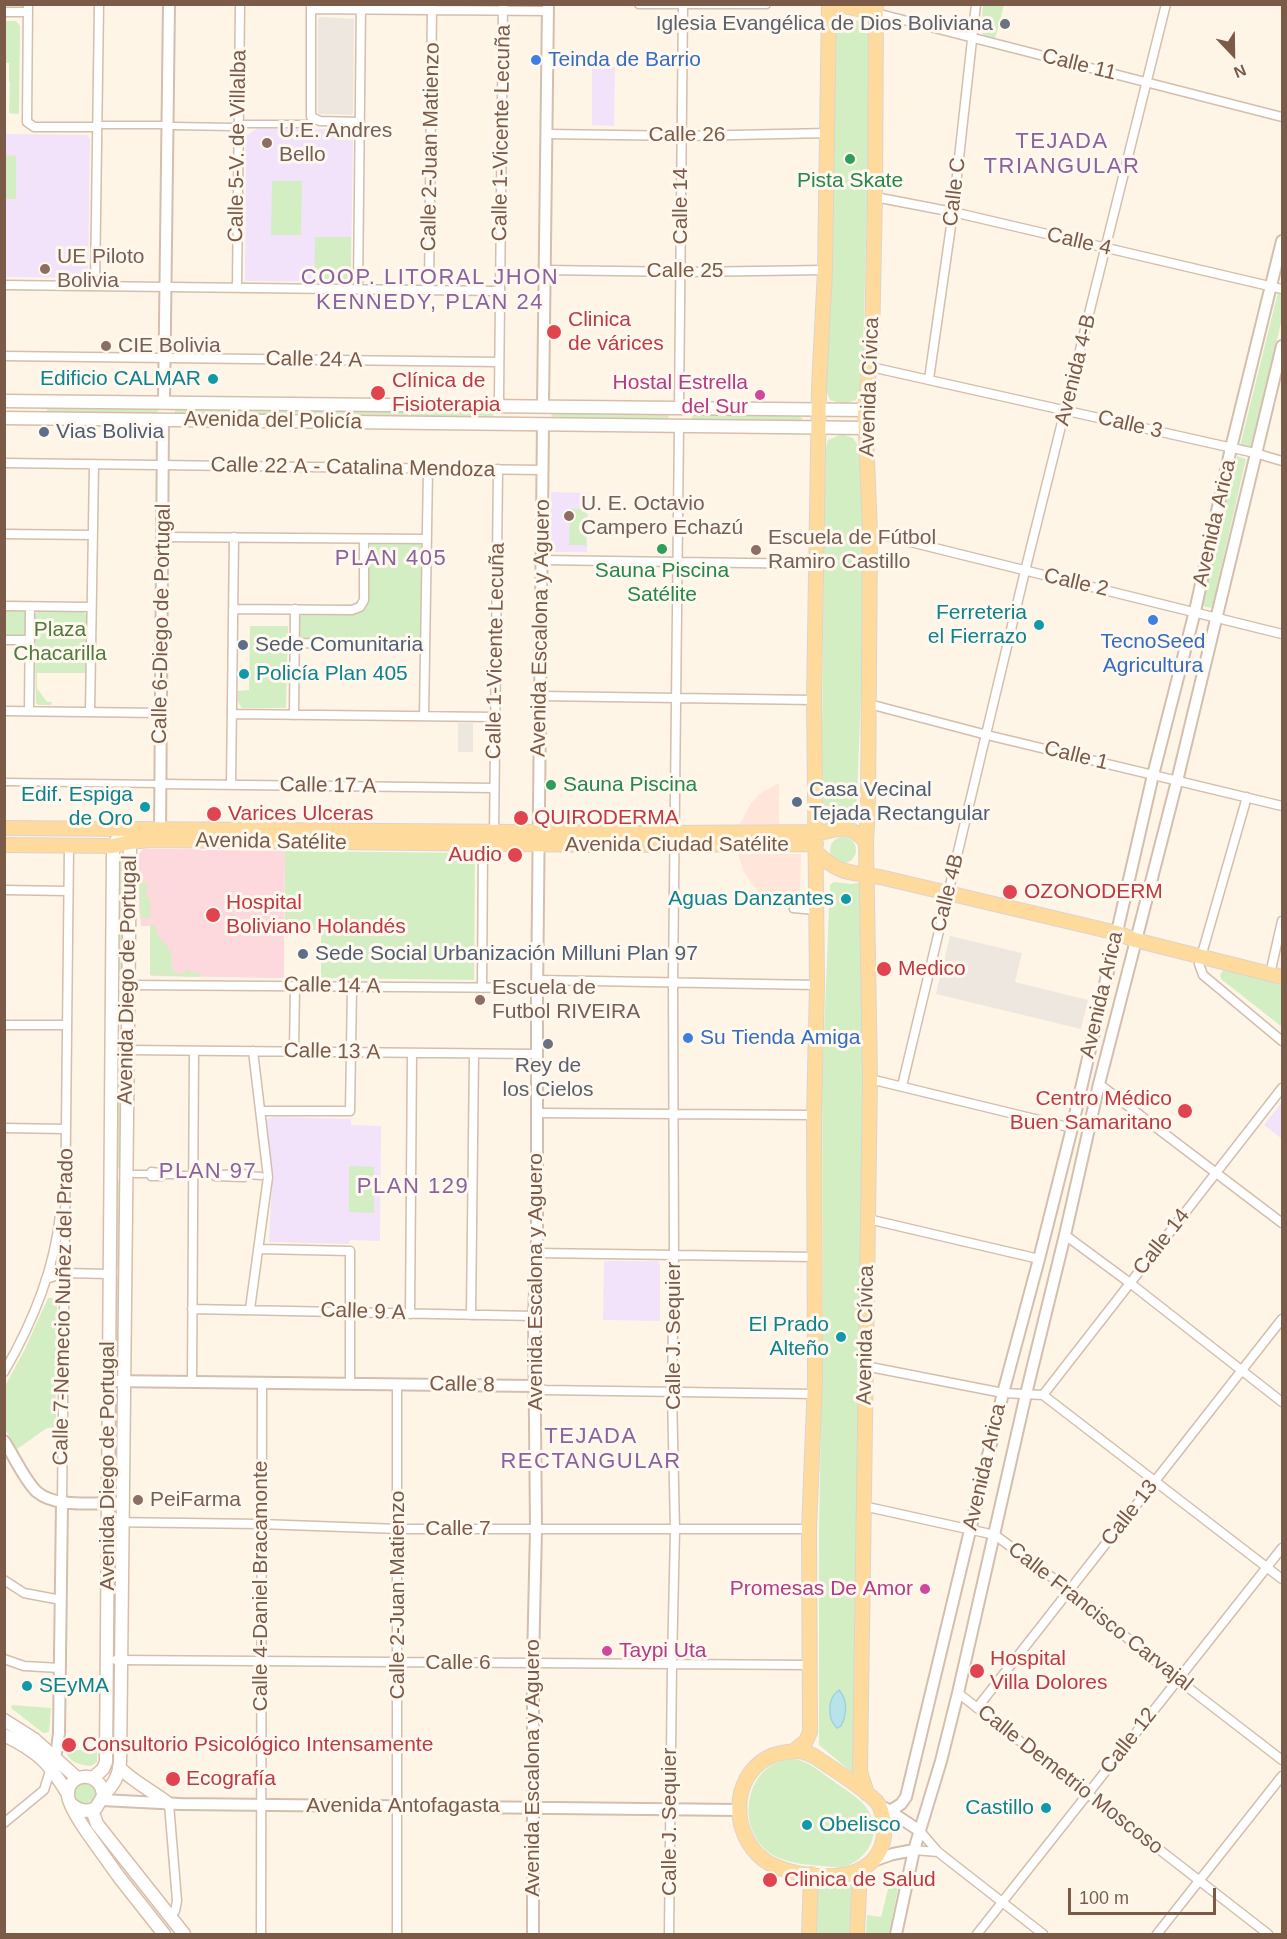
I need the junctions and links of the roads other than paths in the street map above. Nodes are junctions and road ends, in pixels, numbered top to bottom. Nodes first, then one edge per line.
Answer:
1 (99, 4) edge
2 (169, 4) edge
3 (240, 4) edge
4 (639, 4) edge
5 (766, 4) edge
6 (829, 4) edge
7 (834, 4) edge
8 (976, 4) edge
9 (1166, 4) edge
10 (683, 5) edge
11 (311, 7) edge
12 (361, 7) edge
13 (432, 7) edge
14 (503, 7) edge
15 (28, 8) edge
16 (548, 8) edge
17 (876, 9) edge
18 (4, 12) edge
19 (973, 38) junction
20 (1146, 81) junction
21 (1282, 117) edge
22 (360, 122) junction
23 (244, 124) dead end
24 (305, 124) dead end
25 (162, 125) dead end
26 (100, 126) junction
27 (173, 126) dead end
28 (233, 127) dead end
29 (828, 133) junction
30 (546, 134) junction
31 (681, 136) junction
32 (875, 197) junction
33 (953, 212) junction
34 (1282, 241) edge
35 (1106, 249) junction
36 (544, 270) junction
37 (825, 270) junction
38 (680, 272) junction
39 (4, 285) edge
40 (95, 286) junction
41 (166, 287) junction
42 (1277, 287) edge
43 (237, 288) junction
44 (358, 289) junction
45 (429, 290) junction
46 (500, 291) junction
47 (1282, 346) edge
48 (4, 356) edge
49 (165, 358) junction
50 (499, 362) junction
51 (871, 367) junction
52 (929, 380) junction
53 (4, 400) edge
54 (164, 402) junction
55 (500, 406) junction
56 (543, 406) junction
57 (679, 408) junction
58 (818, 410) junction
59 (865, 410) junction
60 (1066, 411) junction
61 (4, 418) edge
62 (163, 420) junction
63 (500, 423) junction
64 (543, 424) junction
65 (679, 426) junction
66 (818, 428) junction
67 (866, 428) junction
68 (1231, 448) junction
69 (1255, 453) junction
70 (1282, 461) edge
71 (4, 464) edge
72 (94, 465) junction
73 (164, 465) junction
74 (428, 468) junction
75 (498, 469) junction
76 (542, 470) junction
77 (870, 532) junction
78 (4, 534) edge
79 (92, 535) junction
80 (163, 537) junction
81 (234, 537) junction
82 (364, 539) junction
83 (427, 540) junction
84 (542, 560) junction
85 (677, 562) junction
86 (816, 564) junction
87 (1025, 571) junction
88 (4, 606) edge
89 (30, 607) junction
90 (91, 607) junction
91 (233, 609) junction
92 (295, 609) junction
93 (1195, 611) junction
94 (1216, 617) junction
95 (1282, 634) edge
96 (4, 640) edge
97 (30, 640) junction
98 (295, 643) junction
99 (425, 644) junction
100 (540, 696) junction
101 (675, 698) junction
102 (814, 700) junction
103 (869, 704) junction
104 (4, 711) edge
105 (29, 711) junction
106 (90, 712) junction
107 (161, 713) junction
108 (232, 714) junction
109 (294, 715) junction
110 (424, 716) junction
111 (495, 717) junction
112 (987, 735) junction
113 (1154, 775) junction
114 (1177, 781) junction
115 (4, 782) edge
116 (161, 784) junction
117 (231, 785) junction
118 (494, 788) junction
119 (1247, 797) junction
120 (1282, 806) edge
121 (4, 828) edge
122 (69, 828) junction
123 (160, 834) junction
124 (126, 835) junction
125 (539, 839) junction
126 (674, 839) junction
127 (490, 840) junction
128 (866, 842) junction
129 (816, 843) junction
130 (4, 845) edge
131 (69, 846) junction
132 (113, 846) junction
133 (867, 875) junction
134 (4, 890) edge
135 (68, 891) junction
136 (948, 893) junction
137 (793, 909) dead end
138 (818, 911) junction
139 (1282, 921) edge
140 (1117, 933) junction
141 (1135, 940) junction
142 (1202, 956) junction
143 (1276, 976) edge
144 (673, 982) junction
145 (537, 984) junction
146 (128, 985) junction
147 (112, 986) junction
148 (295, 986) junction
149 (818, 986) junction
150 (352, 987) junction
151 (482, 988) junction
152 (4, 1024) edge
153 (67, 1025) junction
154 (1282, 1041) edge
155 (112, 1050) junction
156 (128, 1050) junction
157 (194, 1051) junction
158 (294, 1051) junction
159 (253, 1052) junction
160 (351, 1053) junction
161 (412, 1054) junction
162 (474, 1054) junction
163 (537, 1054) junction
164 (870, 1079) junction
165 (1099, 1084) junction
166 (902, 1086) junction
167 (1282, 1088) edge
168 (260, 1111) junction
169 (537, 1113) junction
170 (674, 1114) junction
171 (814, 1115) junction
172 (4, 1128) edge
173 (1072, 1128) junction
174 (66, 1129) junction
175 (1217, 1172) junction
176 (110, 1174) junction
177 (130, 1174) junction
178 (187, 1175) dead end
179 (198, 1175) dead end
180 (261, 1176) dead end
181 (65, 1178) junction
182 (868, 1219) junction
183 (1282, 1223) edge
184 (1065, 1235) junction
185 (260, 1250) junction
186 (537, 1253) junction
187 (674, 1256) junction
188 (815, 1257) junction
189 (1039, 1259) junction
190 (64, 1274) junction
191 (109, 1274) junction
192 (46, 1279) junction
193 (1130, 1282) junction
194 (192, 1309) junction
195 (250, 1309) junction
196 (350, 1311) junction
197 (410, 1314) junction
198 (471, 1315) junction
199 (534, 1316) junction
200 (1282, 1319) edge
201 (865, 1366) junction
202 (1242, 1371) junction
203 (4, 1372) edge
204 (108, 1381) junction
205 (124, 1381) junction
206 (192, 1382) junction
207 (262, 1382) junction
208 (350, 1384) junction
209 (398, 1384) junction
210 (535, 1386) junction
211 (672, 1393) junction
212 (1003, 1393) junction
213 (814, 1394) junction
214 (1026, 1394) junction
215 (1042, 1395) junction
216 (1282, 1402) edge
217 (4, 1441) edge
218 (1156, 1481) junction
219 (62, 1503) junction
220 (107, 1503) junction
221 (123, 1503) junction
222 (863, 1506) junction
223 (107, 1522) junction
224 (123, 1523) junction
225 (260, 1524) junction
226 (399, 1529) junction
227 (536, 1529) junction
228 (809, 1529) junction
229 (675, 1530) junction
230 (971, 1530) junction
231 (994, 1535) junction
232 (1282, 1548) edge
233 (1267, 1567) junction
234 (1282, 1579) edge
235 (4, 1580) edge
236 (1070, 1590) junction
237 (61, 1600) junction
238 (4, 1659) edge
239 (106, 1660) junction
240 (121, 1660) junction
241 (261, 1661) junction
242 (398, 1662) junction
243 (533, 1663) junction
244 (672, 1664) junction
245 (810, 1665) junction
246 (60, 1668) junction
247 (1177, 1680) junction
248 (958, 1693) junction
249 (977, 1708) junction
250 (4, 1720) edge
251 (4, 1735) edge
252 (794, 1751) junction
253 (1282, 1760) edge
254 (53, 1762) junction
255 (119, 1767) junction
256 (1282, 1776) edge
257 (77, 1778) junction
258 (93, 1778) junction
259 (1087, 1793) junction
260 (867, 1794) junction
261 (103, 1798) junction
262 (70, 1799) junction
263 (169, 1804) junction
264 (260, 1804) junction
265 (398, 1806) junction
266 (532, 1807) junction
267 (884, 1807) junction
268 (670, 1809) junction
269 (92, 1810) junction
270 (739, 1810) junction
271 (4, 1822) edge
272 (920, 1832) junction
273 (914, 1850) junction
274 (938, 1852) junction
275 (873, 1861) junction
276 (860, 1870) junction
277 (811, 1874) junction
278 (1198, 1880) junction
279 (1002, 1902) junction
280 (170, 1916) junction
281 (164, 1935) edge
282 (184, 1935) edge
283 (261, 1935) edge
284 (397, 1935) edge
285 (532, 1935) edge
286 (669, 1935) edge
287 (809, 1935) edge
288 (857, 1935) edge
289 (896, 1935) edge
290 (977, 1935) edge
291 (1043, 1935) edge
292 (1157, 1935) edge
293 (1268, 1935) edge

1 - 26 street
2 - 41 street
3 - 43 street, Calle 5-V. de Villalba
4 - 10 street
5 - 10 street
6 - 29 main road
7 - 17 main road
8 - 19 street, Calle C
9 - 20 street, Avenida 4-B
10 - 31 street, Calle 14
11 - 12 street
11 - 22 street
12 - 13 street
12 - 22 street
13 - 14 street
13 - 45 street, Calle 2-Juan Matienzo
14 - 16 street
14 - 46 street, Calle 1-Vicente Lecuña
15 - 18 street
15 - 26 street
16 - 30 street
17 - 19 street, Calle 11
17 - 32 main road, Avenida Cívica
19 - 20 street, Calle 11
19 - 33 street, Calle C
20 - 21 street, Calle 11
20 - 35 street, Avenida 4-B
22 - 44 street
23 - 24 street
25 - 26 street
26 - 40 street
27 - 28 street
29 - 31 street, Calle 26
29 - 37 main road
30 - 31 street, Calle 26
30 - 36 street
31 - 38 street, Calle 14
32 - 33 street, Calle 4
32 - 51 main road, Avenida Cívica
33 - 35 street, Calle 4
33 - 52 street, Calle C
34 - 42 street, Avenida Arica
35 - 42 street, Calle 4
35 - 60 street, Avenida 4-B
36 - 38 street, Calle 25
36 - 56 street
37 - 38 street, Calle 25
37 - 58 main road
38 - 57 street, Calle 14
39 - 40 street
40 - 41 street
41 - 43 street
41 - 49 street
42 - 68 street, Avenida Arica
43 - 44 street
44 - 45 street
45 - 46 street
46 - 50 street, Calle 1-Vicente Lecuña
47 - 69 street, Avenida Arica
48 - 49 street, Calle 24 A
49 - 50 street, Calle 24 A
49 - 54 street
50 - 55 street, Calle 1-Vicente Lecuña
51 - 52 street, Calle 3
51 - 59 main road, Avenida Cívica
52 - 60 street, Calle 3
53 - 54 main road, Avenida del Policía
54 - 55 main road, Avenida del Policía
54 - 62 main road
55 - 56 main road, Avenida del Policía
55 - 63 main road
56 - 57 main road, Avenida del Policía
56 - 64 main road
57 - 58 main road, Avenida del Policía
57 - 65 main road
58 - 59 main road, Avenida del Policía
58 - 66 main road
59 - 67 main road, Avenida Cívica
60 - 68 street, Calle 3
60 - 87 street, Avenida 4-B
61 - 62 main road, Avenida del Policía
62 - 63 main road, Avenida del Policía
62 - 73 street, Calle 6-Diego de Portugal
63 - 64 main road, Avenida del Policía
64 - 65 main road, Avenida del Policía
64 - 76 street, Avenida Escalona y Aguero
65 - 66 main road, Avenida del Policía
65 - 85 street
66 - 67 main road, Avenida del Policía
66 - 86 main road
67 - 77 main road, Avenida Cívica
68 - 69 street, Calle 3
68 - 93 street, Avenida Arica
69 - 70 street, Calle 3
69 - 94 street, Avenida Arica
71 - 72 street, Calle 22 A - Catalina Mendoza
72 - 73 street, Calle 22 A - Catalina Mendoza
72 - 79 street
73 - 74 street, Calle 22 A - Catalina Mendoza
73 - 80 street, Calle 6-Diego de Portugal
74 - 75 street, Calle 22 A - Catalina Mendoza
74 - 83 street
75 - 76 street, Calle 22 A - Catalina Mendoza
75 - 111 street, Calle 1-Vicente Lecuña
76 - 84 street, Avenida Escalona y Aguero
77 - 87 street, Calle 2
77 - 103 main road, Avenida Cívica
78 - 79 street
79 - 90 street
80 - 81 street
80 - 107 street, Calle 6-Diego de Portugal
81 - 82 street
81 - 91 street
82 - 83 street
82 - 92 street
83 - 99 street
84 - 85 street
84 - 100 street, Avenida Escalona y Aguero
85 - 86 street
85 - 101 street
86 - 102 main road
87 - 93 street, Calle 2
87 - 112 street, Avenida 4-B
88 - 89 street
89 - 90 street
89 - 97 street
90 - 106 street
91 - 92 street
91 - 108 street
92 - 98 street
93 - 94 street, Calle 2
93 - 113 street, Avenida Arica
94 - 95 street, Calle 2
94 - 114 street, Avenida Arica
96 - 97 street
97 - 105 street
98 - 99 street
98 - 109 street
99 - 110 street
100 - 101 street
100 - 125 street, Avenida Escalona y Aguero
101 - 102 street
101 - 126 street
102 - 129 main road
103 - 112 street, Calle 1
103 - 128 main road, Avenida Cívica
104 - 105 street
105 - 106 street
106 - 107 street
107 - 116 street, Calle 6-Diego de Portugal
108 - 109 street
108 - 117 street
109 - 110 street
110 - 111 street
111 - 118 street, Calle 1-Vicente Lecuña
112 - 113 street, Calle 1
112 - 136 street, Calle 4B
113 - 114 street, Calle 1
113 - 140 street, Avenida Arica
114 - 119 street, Calle 1
114 - 141 street, Avenida Arica
115 - 116 street
116 - 117 street, Calle 17 A
116 - 123 street, Calle 6-Diego de Portugal
117 - 118 street, Calle 17 A
118 - 127 street, Calle 1-Vicente Lecuña
119 - 120 street, Calle 1
119 - 142 street
121 - 122 main road, Avenida Satélite
122 - 124 main road, Avenida Satélite
122 - 131 main road
123 - 124 main road, Avenida Satélite
123 - 127 main road, Avenida Satélite
124 - 132 main road, Avenida Satélite
124 - 146 main road, Avenida Diego de Portugal
125 - 126 main road, Avenida Ciudad Satélite
125 - 127 main road, Avenida Satélite
125 - 145 street, Avenida Escalona y Aguero
126 - 129 main road, Avenida Ciudad Satélite
126 - 144 street, Calle J. Sequier
127 - 151 street, Calle 1-Vicente Lecuña
128 - 129 main road, Avenida Ciudad Satélite
128 - 133 main road, Avenida Cívica
129 - 133 main road
129 - 138 main road
130 - 131 main road, Avenida Satélite
131 - 132 main road, Avenida Satélite
131 - 135 street, Calle 7-Nemecio Nuñez del Prado
132 - 147 main road, Avenida Diego de Portugal
133 - 136 main road
133 - 164 main road, Avenida Cívica
134 - 135 street
135 - 153 street, Calle 7-Nemecio Nuñez del Prado
136 - 140 main road
136 - 166 street, Calle 4B
137 - 138 street
138 - 149 main road
139 - 143 street
140 - 141 main road
140 - 173 street, Avenida Arica
141 - 142 main road
141 - 165 street, Avenida Arica
142 - 143 main road
142 - 154 street
144 - 145 street
144 - 149 street
144 - 170 street, Calle J. Sequier
145 - 151 street, Calle 14 A
145 - 163 street, Avenida Escalona y Aguero
146 - 147 main road
146 - 148 street, Calle 14 A
146 - 156 main road, Avenida Diego de Portugal
147 - 155 main road, Avenida Diego de Portugal
148 - 150 street, Calle 14 A
148 - 158 street
149 - 171 main road
150 - 151 street, Calle 14 A
150 - 160 street
152 - 153 street
153 - 174 street, Calle 7-Nemecio Nuñez del Prado
155 - 156 main road
155 - 176 main road, Avenida Diego de Portugal
156 - 157 street, Calle 13 A
156 - 177 main road, Avenida Diego de Portugal
157 - 159 street, Calle 13 A
157 - 194 street
158 - 159 street, Calle 13 A
158 - 160 street, Calle 13 A
159 - 168 street
160 - 161 street, Calle 13 A
160 - 168 street
161 - 162 street, Calle 13 A
161 - 197 street
162 - 163 street, Calle 13 A
162 - 198 street
163 - 169 street, Avenida Escalona y Aguero
164 - 166 street
164 - 182 main road, Avenida Cívica
165 - 175 street
165 - 184 street, Avenida Arica
166 - 173 street
167 - 175 street, Calle 14
168 - 185 street
169 - 170 street
169 - 186 street, Avenida Escalona y Aguero
170 - 171 street
170 - 187 street, Calle J. Sequier
171 - 188 main road
172 - 174 street
173 - 189 street, Avenida Arica
174 - 181 street, Calle 7-Nemecio Nuñez del Prado
175 - 183 street
175 - 193 street, Calle 14
176 - 177 main road
176 - 191 main road, Avenida Diego de Portugal
177 - 178 street
177 - 205 main road, Avenida Diego de Portugal
179 - 180 street
181 - 190 street, Calle 7-Nemecio Nuñez del Prado
181 - 192 street
182 - 189 street
182 - 201 main road, Avenida Cívica
184 - 193 street
184 - 214 street, Avenida Arica
185 - 195 street
185 - 196 street
186 - 187 street
186 - 199 street, Avenida Escalona y Aguero
187 - 188 street
187 - 211 street, Calle J. Sequier
188 - 213 main road
189 - 212 street, Avenida Arica
190 - 191 street
190 - 192 street
190 - 219 street, Calle 7-Nemecio Nuñez del Prado
191 - 204 main road, Avenida Diego de Portugal
192 - 203 street
193 - 202 street
193 - 215 street, Calle 14
194 - 195 street, Calle 9 A
194 - 206 street
195 - 196 street, Calle 9 A
196 - 197 street, Calle 9 A
196 - 208 street
197 - 198 street, Calle 9 A
198 - 199 street, Calle 9 A
199 - 210 street, Avenida Escalona y Aguero
200 - 202 street, Calle 13
201 - 212 street
201 - 222 main road, Avenida Cívica
202 - 216 street
202 - 218 street, Calle 13
204 - 205 street, Calle 8
204 - 220 main road, Avenida Diego de Portugal
205 - 206 street, Calle 8
205 - 221 main road, Avenida Diego de Portugal
206 - 207 street, Calle 8
207 - 208 street, Calle 8
207 - 225 street, Calle 4-Daniel Bracamonte
208 - 209 street, Calle 8
209 - 210 street, Calle 8
209 - 226 street, Calle 2-Juan Matienzo
210 - 211 street, Calle 8
210 - 227 street, Avenida Escalona y Aguero
211 - 213 street, Calle 8
211 - 229 street, Calle J. Sequier
212 - 214 street
212 - 230 street, Avenida Arica
213 - 228 main road
214 - 215 street
214 - 231 street, Avenida Arica
215 - 218 street
217 - 219 street
218 - 233 street
218 - 236 street, Calle 13
219 - 220 street
219 - 237 street, Calle 7-Nemecio Nuñez del Prado
220 - 221 street
220 - 223 main road, Avenida Diego de Portugal
221 - 224 main road, Avenida Diego de Portugal
222 - 230 street, Calle Francisco Carvajal
222 - 260 main road, Avenida Cívica
223 - 224 street, Calle 7
223 - 239 main road, Avenida Diego de Portugal
224 - 225 street, Calle 7
224 - 240 main road, Avenida Diego de Portugal
225 - 226 street, Calle 7
225 - 241 street, Calle 4-Daniel Bracamonte
226 - 227 street, Calle 7
226 - 242 street, Calle 2-Juan Matienzo
227 - 229 street, Calle 7
227 - 243 street, Avenida Escalona y Aguero
228 - 229 street, Calle 7
228 - 245 main road
229 - 244 street, Calle J. Sequier
230 - 231 street, Calle Francisco Carvajal
230 - 267 street, Avenida Arica
231 - 236 street, Calle Francisco Carvajal
231 - 248 street, Avenida Arica
232 - 233 street, Calle 12
233 - 234 street
233 - 247 street, Calle 12
235 - 237 street
236 - 247 street, Calle Francisco Carvajal
236 - 249 street, Calle 13
237 - 246 street, Calle 7-Nemecio Nuñez del Prado
238 - 246 street
239 - 240 street, Calle 6
239 - 258 main road, Avenida Diego de Portugal
240 - 241 street, Calle 6
240 - 255 main road, Avenida Diego de Portugal
241 - 242 street, Calle 6
241 - 264 street, Calle 4-Daniel Bracamonte
242 - 243 street, Calle 6
242 - 265 street, Calle 2-Juan Matienzo
243 - 244 street, Calle 6
243 - 266 street, Avenida Escalona y Aguero
244 - 245 street, Calle 6
244 - 268 street, Calle J. Sequier
245 - 252 main road
246 - 254 street, Calle 7-Nemecio Nuñez del Prado
247 - 253 street, Calle Francisco Carvajal
247 - 259 street, Calle 12
248 - 249 street, Calle Demetrio Moscoso
248 - 272 street, Avenida Arica
249 - 259 street, Calle Demetrio Moscoso
250 - 254 main road
251 - 254 main road
252 - 260 main road
252 - 270 main road
254 - 257 main road
254 - 262 main road
254 - 271 street
255 - 261 main road, Avenida Diego de Portugal
255 - 263 main road
256 - 278 street
257 - 258 main road
257 - 262 main road
258 - 261 main road
259 - 278 street, Calle Demetrio Moscoso
259 - 279 street, Calle 12
260 - 267 main road
261 - 263 street, Avenida Antofagasta
261 - 269 main road
262 - 269 main road
262 - 281 main road
263 - 264 street, Avenida Antofagasta
263 - 280 street
264 - 265 street, Avenida Antofagasta
264 - 283 street, Calle 4-Daniel Bracamonte
265 - 266 street, Avenida Antofagasta
265 - 284 street, Calle 2-Juan Matienzo
266 - 268 street, Avenida Antofagasta
266 - 285 street, Avenida Escalona y Aguero
267 - 272 street
267 - 275 main road
268 - 270 street, Avenida Antofagasta
268 - 286 street, Calle J. Sequier
269 - 280 main road
270 - 277 main road
272 - 273 street, Avenida Arica
272 - 274 street
273 - 274 street
273 - 275 street
273 - 289 street, Avenida Arica
274 - 279 street
275 - 276 main road
276 - 277 main road
276 - 288 main road
277 - 287 main road
278 - 292 street
278 - 293 street, Calle Demetrio Moscoso
279 - 290 street, Calle 12
279 - 291 street
280 - 282 main road

